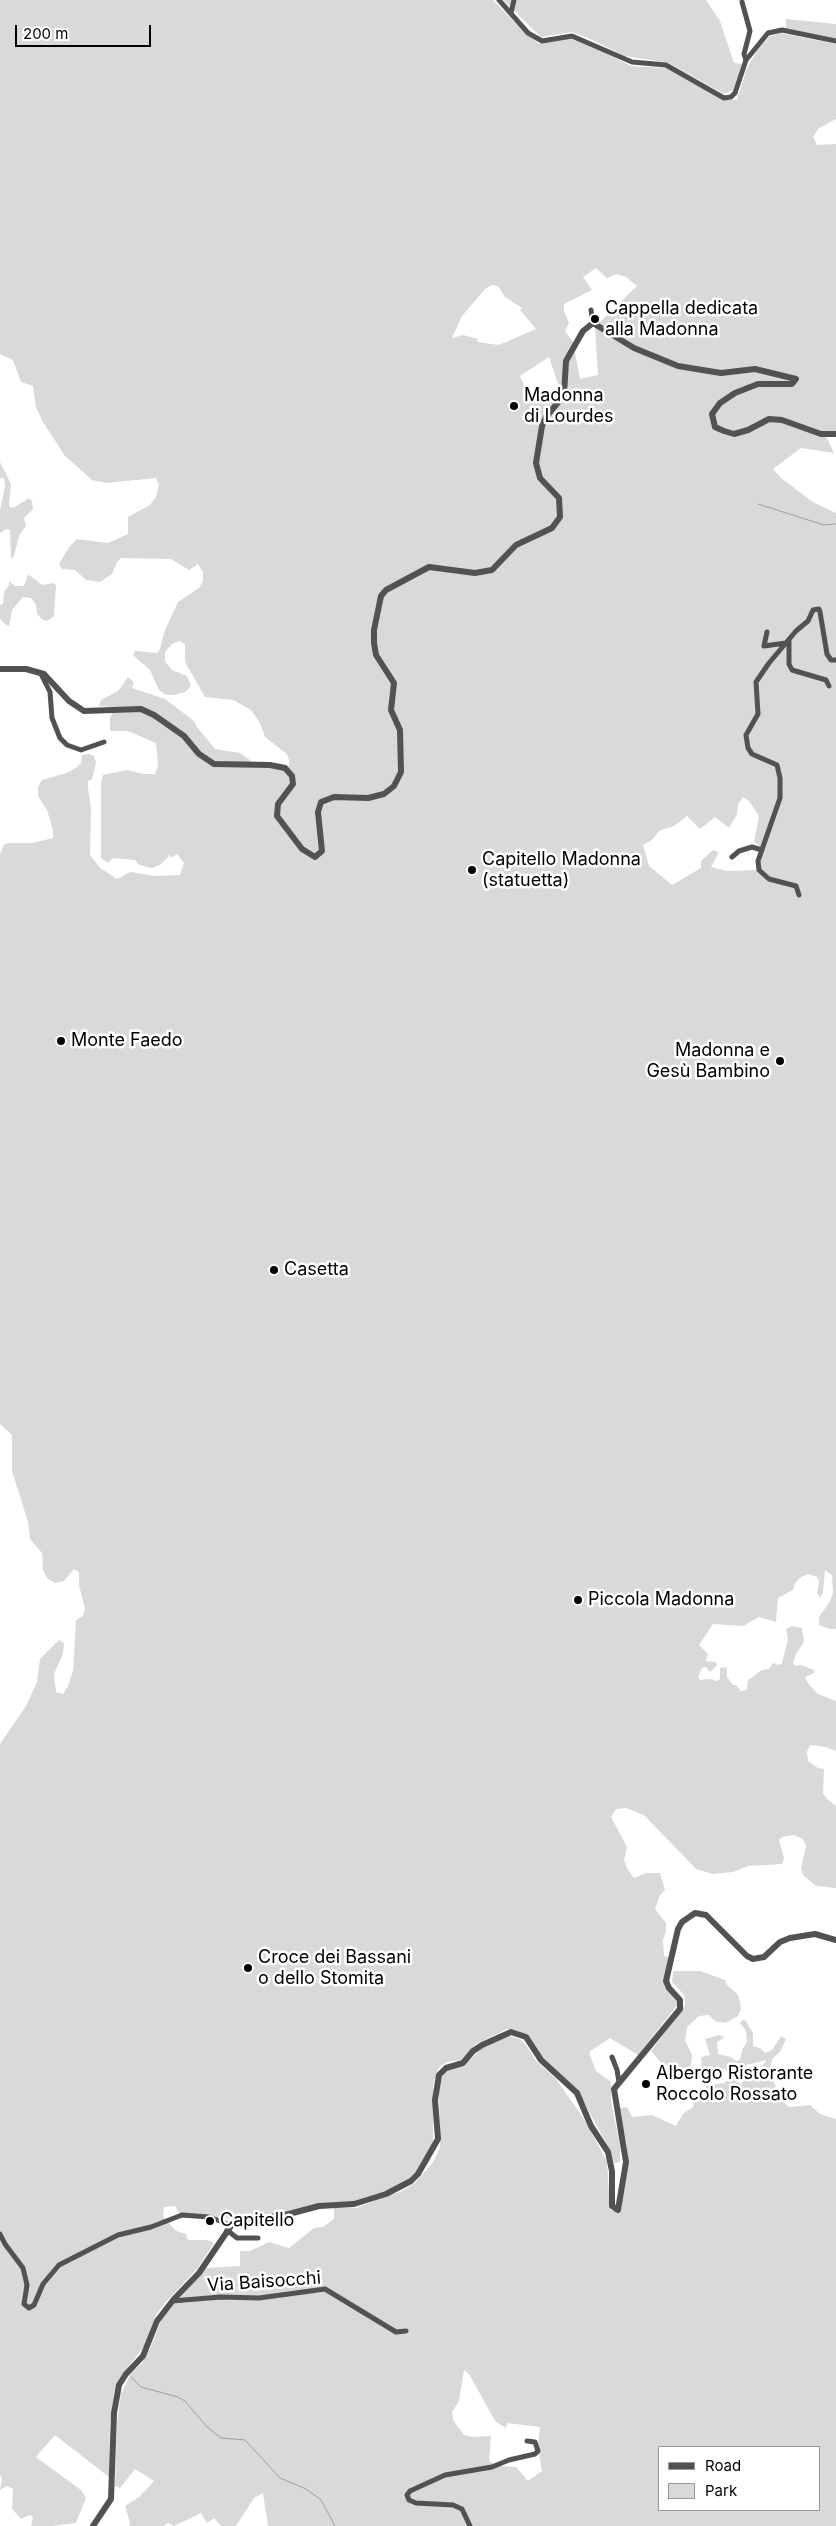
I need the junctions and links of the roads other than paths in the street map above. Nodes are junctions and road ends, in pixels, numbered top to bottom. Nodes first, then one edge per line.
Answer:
1 (499, 0) edge
2 (514, 0) edge
3 (742, 2) dead end
4 (511, 13) junction
5 (836, 42) edge
6 (746, 60) junction
7 (590, 310) dead end
8 (593, 322) junction
9 (836, 434) edge
10 (767, 632) dead end
11 (787, 642) junction
12 (836, 660) edge
13 (0, 669) edge
14 (39, 672) junction
15 (829, 686) dead end
16 (104, 742) dead end
17 (762, 850) junction
18 (732, 857) dead end
19 (800, 895) dead end
20 (836, 1940) edge
21 (612, 2057) dead end
22 (618, 2082) junction
23 (229, 2227) junction
24 (0, 2234) edge
25 (258, 2238) dead end
26 (172, 2301) junction
27 (406, 2331) dead end
28 (526, 2441) dead end
29 (93, 2526) edge
30 (470, 2526) edge

1 - 4 street
2 - 4 street
3 - 6 street
4 - 6 street
5 - 6 street
7 - 8 street
8 - 9 street
8 - 14 street
10 - 11 street
11 - 12 street
11 - 15 street
11 - 17 street
13 - 14 street
14 - 16 street
17 - 18 street
17 - 19 street
20 - 22 street
21 - 22 street
22 - 23 street
23 - 24 street
23 - 25 street
23 - 26 street
26 - 27 street, Via Baisocchi
26 - 29 street
28 - 30 street

